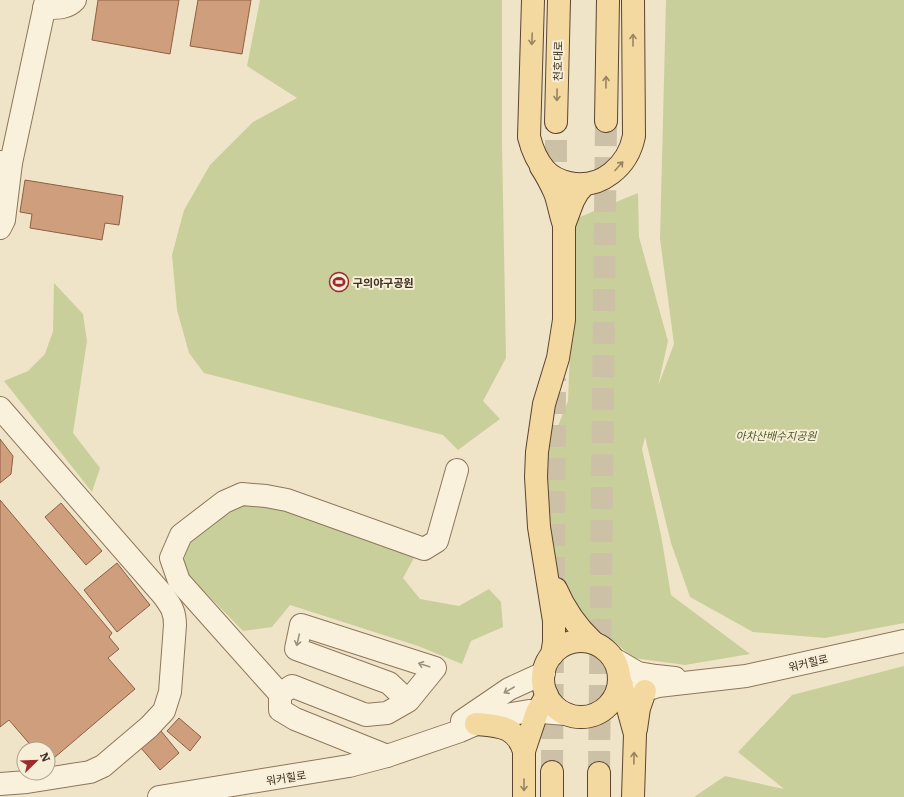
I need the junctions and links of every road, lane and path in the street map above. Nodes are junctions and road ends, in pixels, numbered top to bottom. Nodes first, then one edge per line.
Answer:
1 (75, 0) edge
2 (533, 0) edge
3 (559, 0) edge
4 (608, 0) edge
5 (633, 0) edge
6 (45, 4) edge
7 (606, 121) tunnel mouth
8 (556, 122) tunnel mouth
9 (538, 162) junction
10 (5, 163) edge
11 (585, 184) junction
12 (564, 225) junction
13 (0, 228) edge
14 (0, 408) edge
15 (457, 470) dead end
16 (544, 562) junction
17 (904, 640) edge
18 (593, 642) junction
19 (548, 664) junction
20 (617, 668) junction
21 (712, 680) junction
22 (280, 694) junction
23 (628, 696) junction
24 (408, 701) junction
25 (542, 703) junction
26 (476, 724) junction
27 (412, 748) junction
28 (524, 751) junction
29 (387, 756) junction
30 (552, 772) tunnel mouth
31 (599, 773) tunnel mouth
32 (0, 784) edge
33 (159, 797) edge
34 (524, 797) edge
35 (552, 797) edge
36 (599, 797) edge
37 (633, 797) edge

1 - 6 street
2 -> 9 main road
3 -> 8 main road, 천호대로
7 -> 4 main road
11 -> 5 main road
6 - 10 street
9 - 11 main road
9 - 12 main road
10 - 13 street
11 - 12 main road
12 - 16 main road
14 - 32 street
15 - 22 street
16 - 18 main road
16 - 19 main road
17 - 21 street, 워커힐로
18 - 19 main road
18 - 20 main road
19 - 25 main road
19 -> 27 street, 워커힐로
20 - 21 street, 워커힐로
20 - 23 main road
21 - 23 street, 워커힐로
22 - 24 street
22 - 29 street
23 - 25 main road
37 -> 23 main road
24 -> 24 street
25 - 26 street, 워커힐로
25 - 28 main road
26 - 27 street, 워커힐로
26 - 28 main road
27 - 29 street, 워커힐로
28 -> 34 main road
29 - 33 street, 워커힐로
30 - 35 main road
31 - 36 main road

